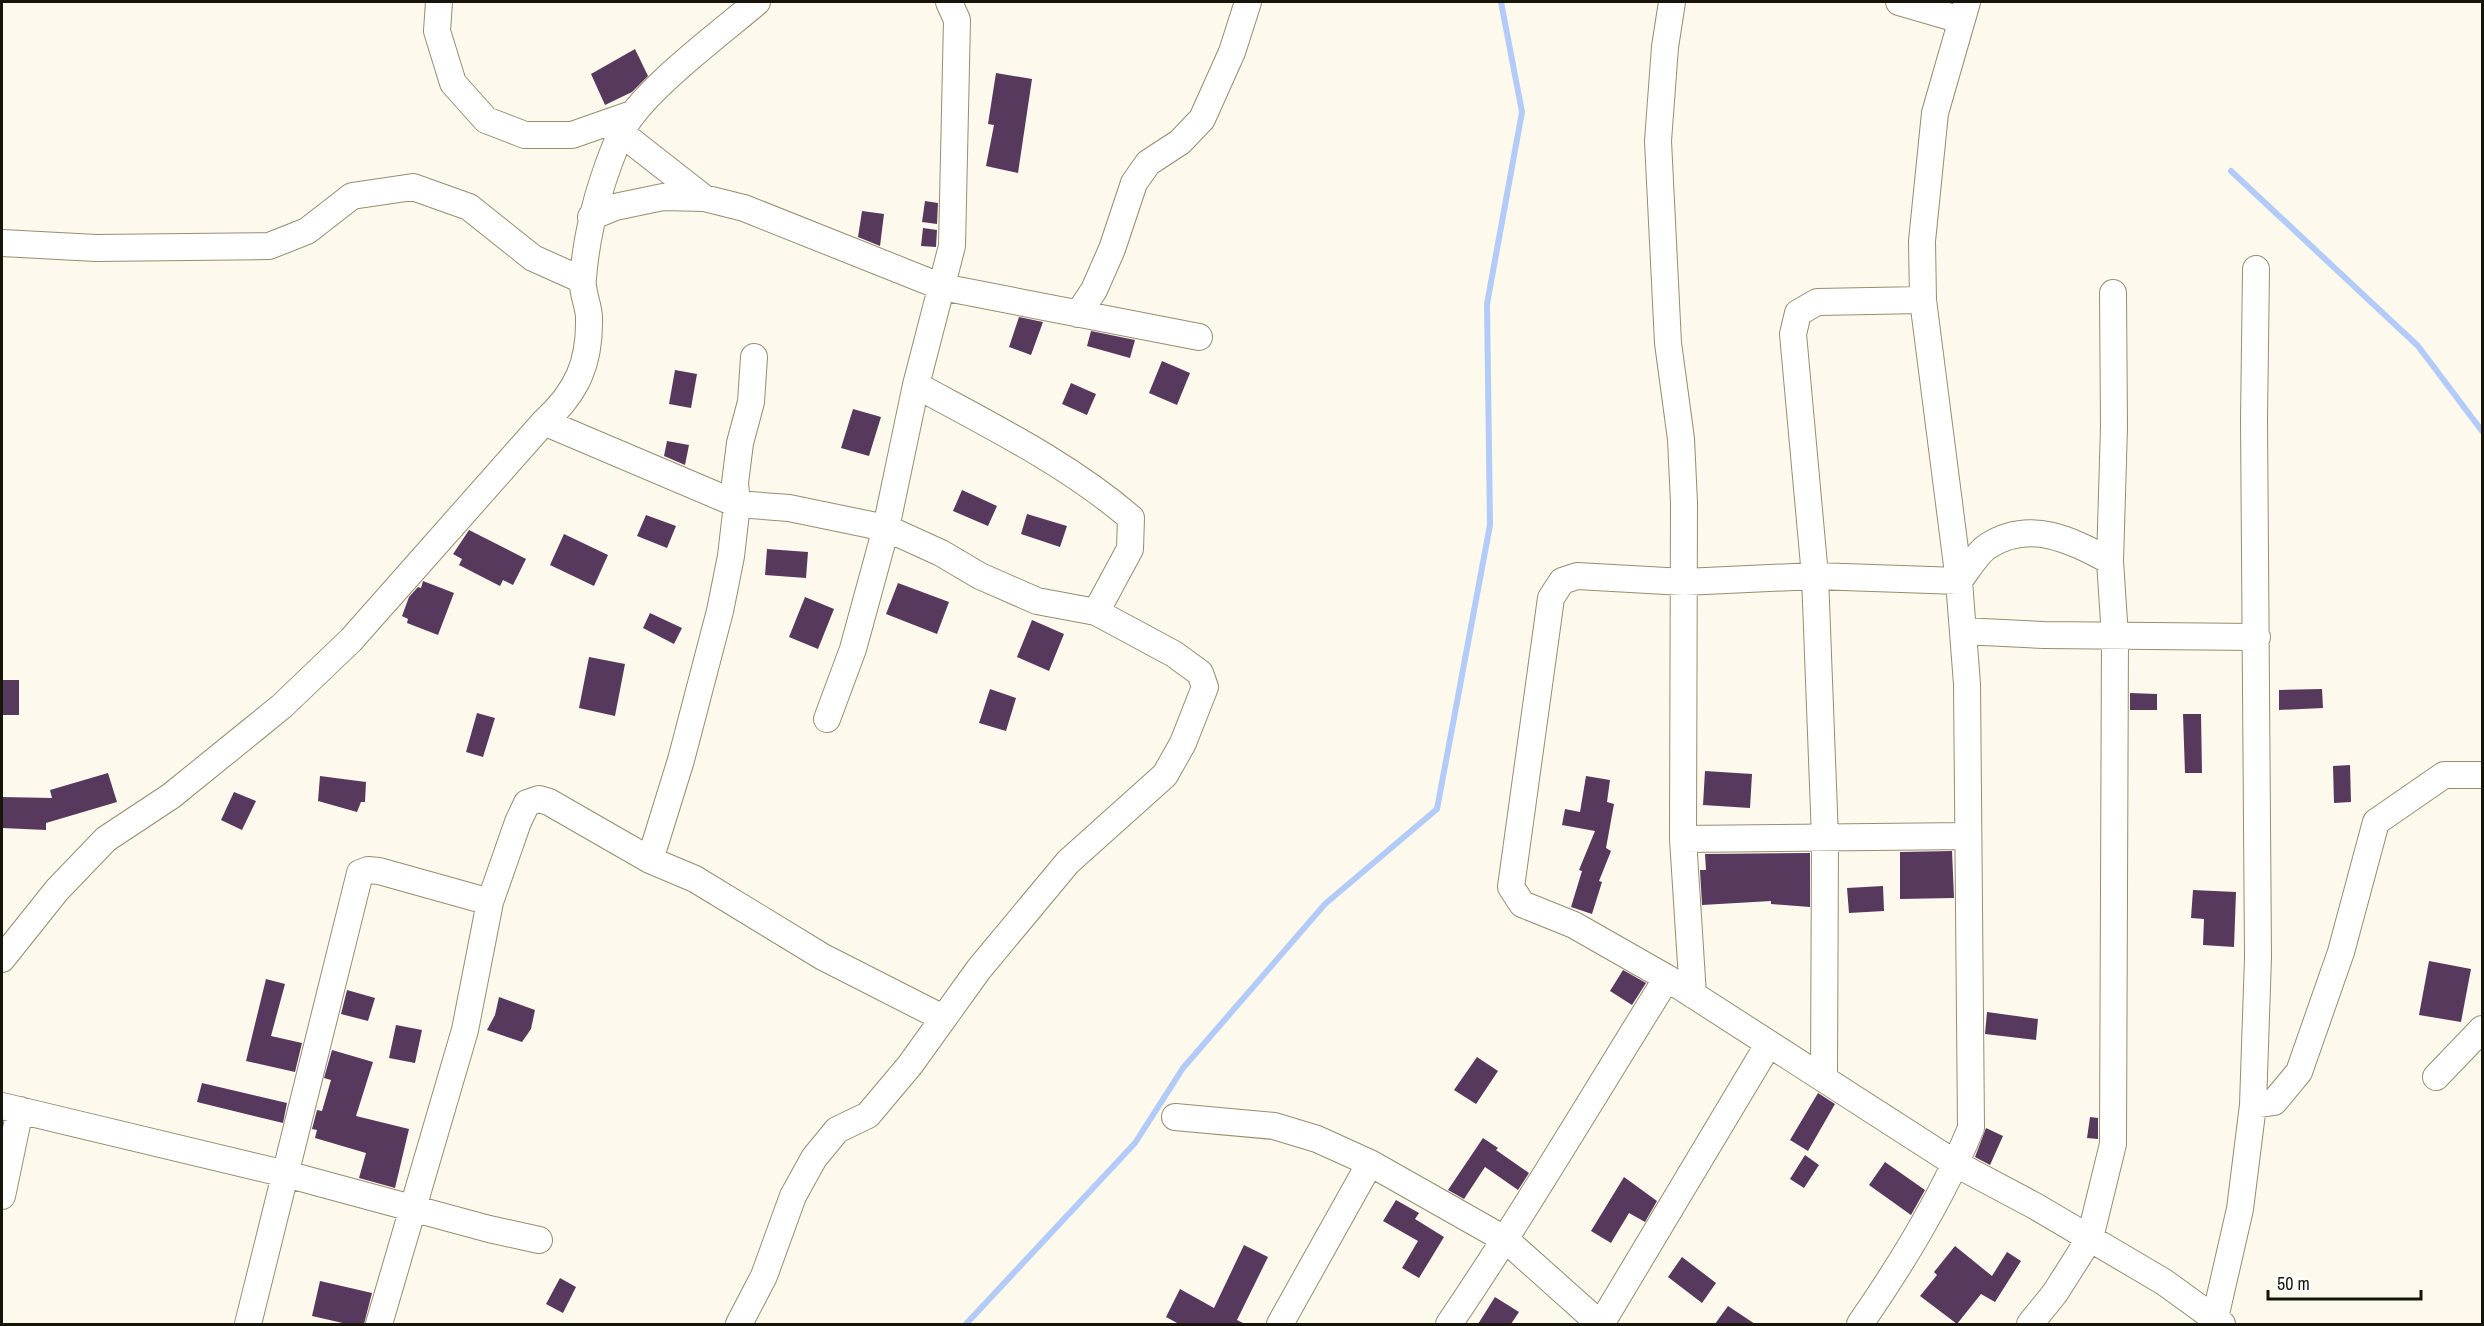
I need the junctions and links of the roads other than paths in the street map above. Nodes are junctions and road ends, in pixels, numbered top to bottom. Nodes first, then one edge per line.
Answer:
1 (439, 2) edge
2 (758, 2) edge
3 (949, 2) edge
4 (1248, 2) edge
5 (1672, 2) edge
6 (1899, 2) edge
7 (1964, 11) edge
8 (626, 124) junction
9 (704, 198) junction
10 (591, 217) junction
11 (2, 243) edge
12 (2256, 269) dead end
13 (582, 280) junction
14 (942, 287) junction
15 (2113, 293) dead end
16 (1923, 300) junction
17 (1078, 314) junction
18 (1199, 337) dead end
19 (754, 357) dead end
20 (915, 385) junction
21 (544, 422) junction
22 (737, 504) junction
23 (886, 528) junction
24 (2110, 561) junction
25 (1815, 576) junction
26 (1959, 581) junction
27 (1684, 582) junction
28 (1096, 612) junction
29 (1963, 631) junction
30 (2115, 636) junction
31 (2257, 637) junction
32 (827, 719) dead end
33 (2482, 775) edge
34 (1967, 836) junction
35 (1826, 838) junction
36 (1683, 839) junction
37 (650, 860) junction
38 (490, 902) junction
39 (2, 959) edge
40 (1667, 978) junction
41 (1693, 995) junction
42 (943, 1018) junction
43 (2482, 1029) edge
44 (1768, 1045) junction
45 (2436, 1077) dead end
46 (1824, 1079) junction
47 (2253, 1105) junction
48 (11, 1108) edge
49 (1175, 1117) dead end
50 (1370, 1163) junction
51 (1956, 1164) junction
52 (286, 1174) junction
53 (2, 1196) edge
54 (411, 1207) junction
55 (2090, 1238) junction
56 (540, 1240) dead end
57 (1506, 1240) junction
58 (2216, 1322) edge
59 (248, 1324) edge
60 (379, 1324) edge
61 (738, 1324) edge
62 (1280, 1324) edge
63 (1449, 1324) edge
64 (1601, 1324) edge
65 (1860, 1324) edge
66 (2030, 1324) edge

1 - 8 street
2 - 8 street
3 - 14 street
4 - 17 street
5 - 27 street
6 - 7 street
7 - 16 street
8 - 9 street
8 - 10 street
9 - 10 street
9 - 14 street
10 - 13 street
11 - 13 street
12 - 31 street
13 - 21 street
14 - 17 street
14 - 20 street
15 - 24 street
16 - 25 street
16 - 26 street
17 - 18 street
19 - 22 street
20 - 23 street
20 - 28 street
21 - 22 street
21 - 39 street
22 - 23 street
22 - 37 street
23 - 28 street
23 - 32 street
24 - 26 street
24 - 30 street
25 - 26 street
25 - 27 street
25 - 35 street
26 - 29 street
27 - 36 street
27 - 40 street
28 - 42 street
29 - 30 street
29 - 34 street
30 - 31 street
30 - 55 street
31 - 47 street
33 - 47 street
34 - 35 street
34 - 51 street
35 - 36 street
35 - 46 street
36 - 41 street
37 - 38 street
37 - 42 street
38 - 52 street
38 - 54 street
40 - 41 street
40 - 57 street
41 - 44 street
42 - 61 street
43 - 45 street
44 - 46 street
44 - 64 street
46 - 51 street
47 - 58 street
48 - 52 street
48 - 53 street
49 - 50 street
50 - 57 street
50 - 62 street
51 - 55 street
51 - 65 street
52 - 54 street
52 - 59 street
54 - 56 street
54 - 60 street
55 - 58 street
55 - 66 street
57 - 63 street
57 - 64 street

